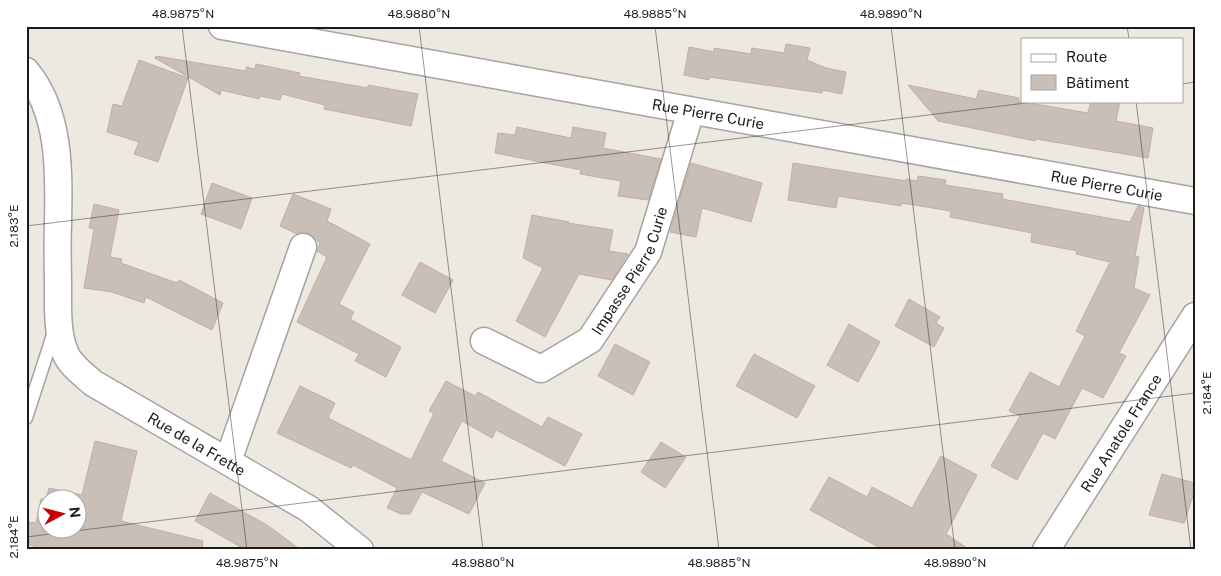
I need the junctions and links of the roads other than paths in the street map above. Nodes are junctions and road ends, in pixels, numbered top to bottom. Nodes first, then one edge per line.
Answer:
1 (222, 26) edge
2 (26, 71) edge
3 (691, 111) junction
4 (1195, 200) edge
5 (303, 247) dead end
6 (1195, 316) edge
7 (58, 320) junction
8 (484, 341) dead end
9 (26, 418) edge
10 (228, 461) junction
11 (360, 550) edge
12 (1046, 550) edge

1 - 3 street, Rue Pierre Curie
2 - 7 street, Rue de la Frette
3 - 4 street, Rue Pierre Curie
3 - 8 street, Impasse Pierre Curie
5 - 10 street
6 - 12 street, Rue Anatole France
7 - 9 lane, Rue de la Frette
7 - 10 street, Rue de la Frette
10 - 11 street, Rue de la Frette

